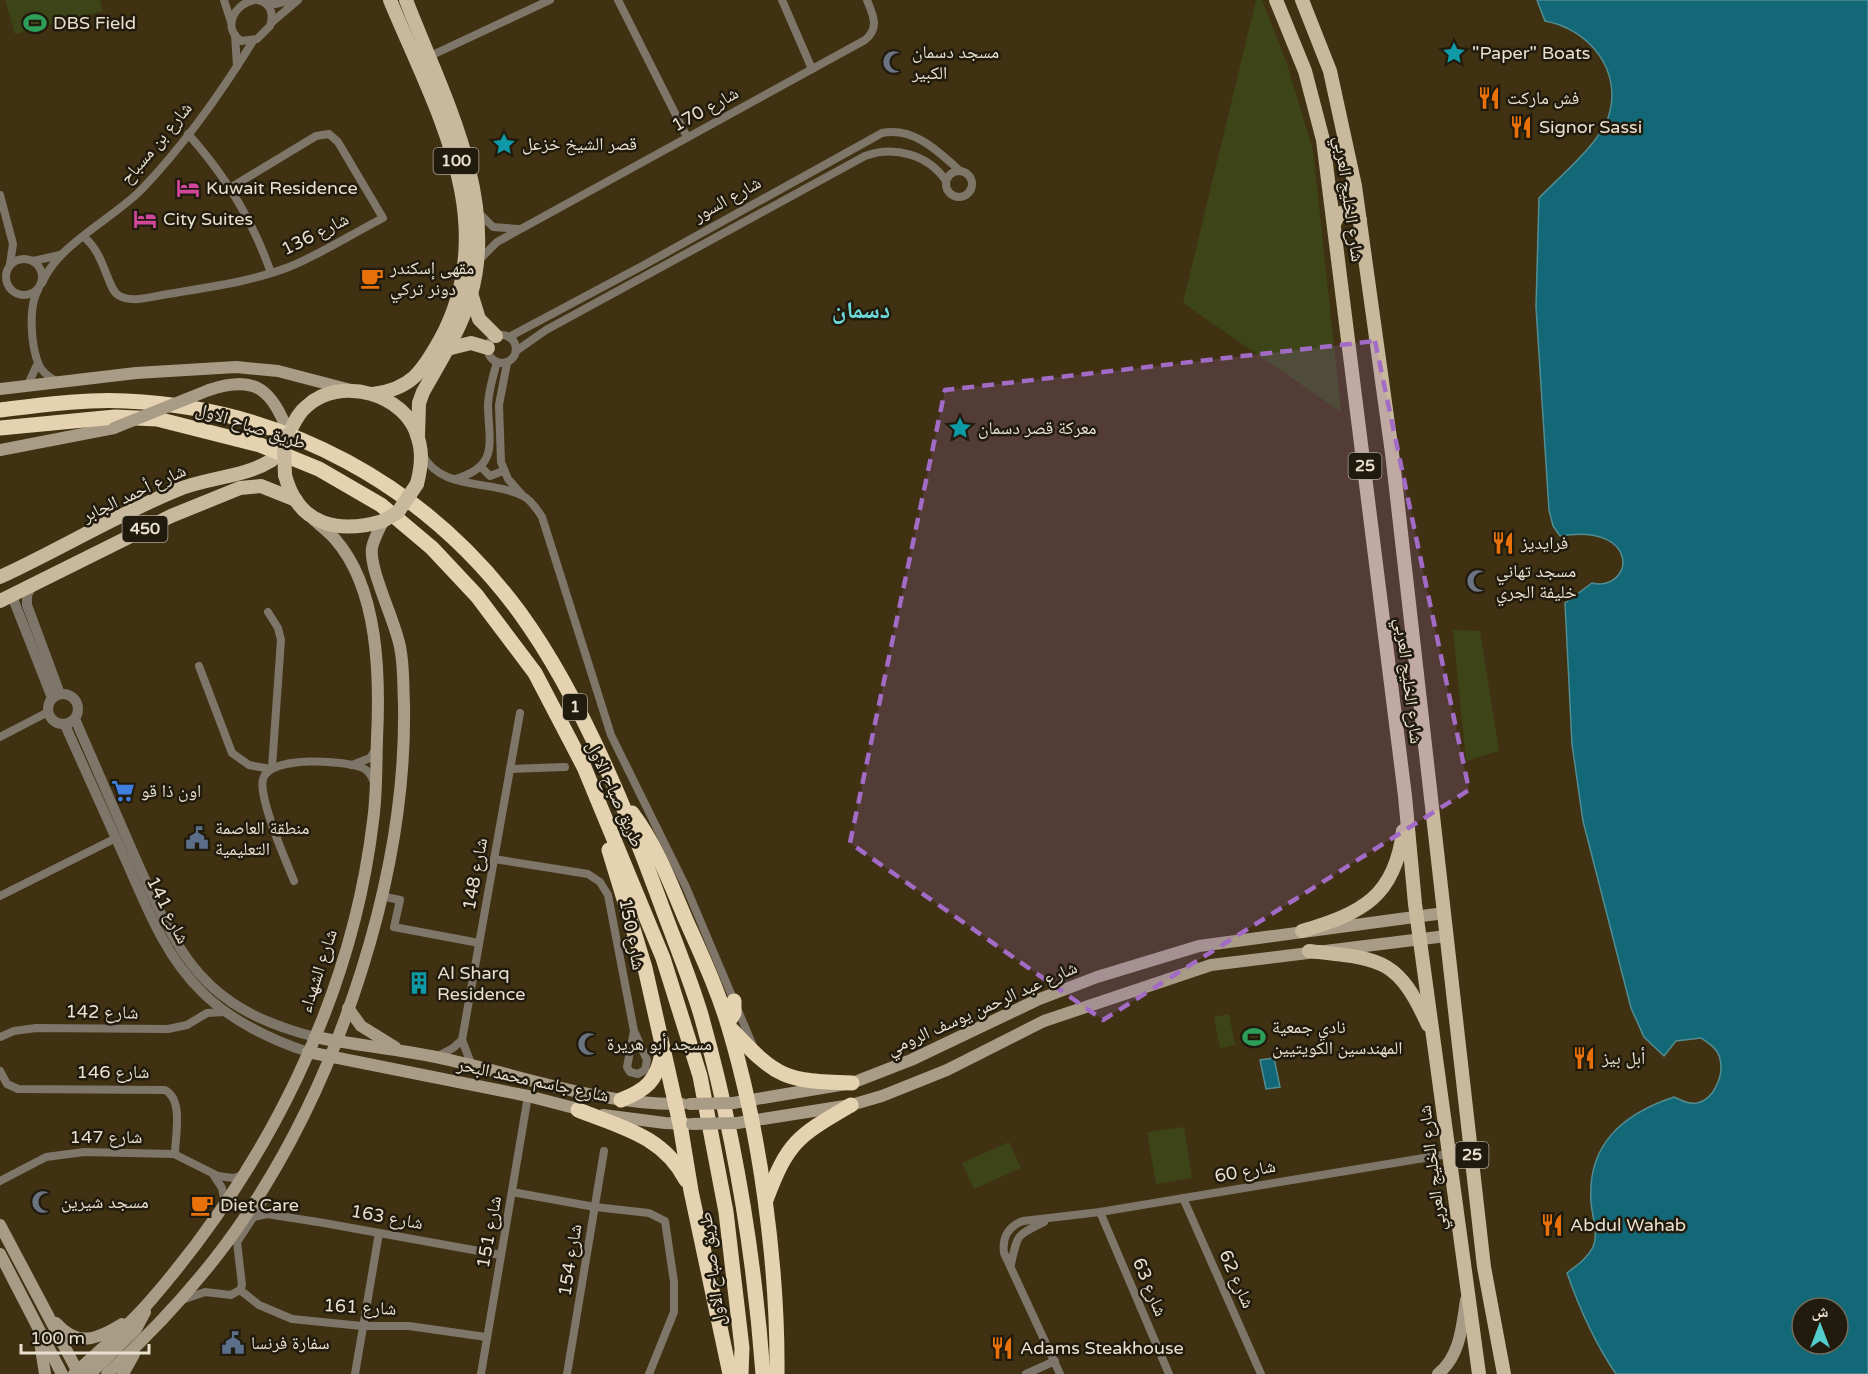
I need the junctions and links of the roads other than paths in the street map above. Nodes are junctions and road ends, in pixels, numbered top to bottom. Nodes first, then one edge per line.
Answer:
1 (224, 0) edge
2 (251, 0) edge
3 (292, 0) edge
4 (298, 0) edge
5 (390, 0) edge
6 (406, 0) edge
7 (550, 0) edge
8 (618, 0) edge
9 (782, 0) edge
10 (867, 0) edge
11 (1276, 0) edge
12 (1302, 0) edge
13 (261, 1) edge
14 (232, 23) junction
15 (271, 23) junction
16 (235, 35) junction
17 (253, 41) junction
18 (428, 57) junction
19 (237, 66) junction
20 (812, 69) junction
21 (188, 134) junction
22 (687, 137) junction
23 (960, 171) junction
24 (946, 181) junction
25 (230, 188) junction
26 (0, 195) edge
27 (477, 211) junction
28 (1360, 220) junction
29 (1335, 222) junction
30 (521, 229) junction
31 (84, 237) junction
32 (13, 240) junction
33 (63, 253) junction
34 (32, 260) junction
35 (476, 264) junction
36 (5, 270) edge
37 (271, 273) junction
38 (0, 285) edge
39 (41, 285) junction
40 (13, 292) junction
41 (471, 293) junction
42 (31, 318) junction
43 (502, 337) junction
44 (488, 348) junction
45 (447, 349) junction
46 (516, 351) junction
47 (497, 362) junction
48 (38, 363) junction
49 (507, 363) junction
50 (56, 381) junction
51 (28, 384) junction
52 (0, 389) edge
53 (354, 391) junction
54 (373, 394) junction
55 (0, 410) edge
56 (0, 428) edge
57 (290, 433) junction
58 (418, 436) junction
59 (284, 448) junction
60 (0, 450) edge
61 (421, 451) junction
62 (481, 467) junction
63 (503, 471) junction
64 (455, 479) junction
65 (522, 496) junction
66 (296, 500) junction
67 (313, 519) junction
68 (383, 522) junction
69 (74, 542) junction
70 (0, 577) edge
71 (32, 586) junction
72 (6, 599) edge
73 (268, 612) dead end
74 (199, 666) dead end
75 (56, 696) junction
76 (48, 712) junction
77 (520, 713) dead end
78 (70, 722) junction
79 (0, 737) edge
80 (377, 747) junction
81 (352, 765) junction
82 (565, 767) dead end
83 (584, 767) junction
84 (271, 768) junction
85 (510, 769) junction
86 (616, 791) junction
87 (376, 795) junction
88 (1405, 795) junction
89 (116, 838) junction
90 (495, 859) junction
91 (294, 881) dead end
92 (0, 896) edge
93 (381, 896) junction
94 (1444, 913) junction
95 (1416, 916) junction
96 (1295, 932) junction
97 (1446, 936) junction
98 (1420, 939) junction
99 (479, 943) junction
100 (1309, 951) junction
101 (1290, 954) junction
102 (201, 991) junction
103 (734, 1001) junction
104 (348, 1008) junction
105 (229, 1013) junction
106 (202, 1015) junction
107 (728, 1025) junction
108 (634, 1031) junction
109 (0, 1037) edge
110 (315, 1037) junction
111 (462, 1040) junction
112 (1435, 1040) junction
113 (336, 1041) junction
114 (663, 1047) junction
115 (308, 1052) junction
116 (404, 1052) junction
117 (329, 1056) junction
118 (435, 1057) junction
119 (760, 1060) junction
120 (472, 1066) junction
121 (0, 1071) edge
122 (852, 1083) junction
123 (528, 1096) junction
124 (621, 1100) junction
125 (740, 1103) junction
126 (683, 1104) junction
127 (851, 1105) junction
128 (578, 1110) junction
129 (744, 1122) junction
130 (686, 1124) junction
131 (268, 1134) junction
132 (286, 1148) junction
133 (604, 1151) dead end
134 (175, 1154) junction
135 (1449, 1154) junction
136 (213, 1173) junction
137 (244, 1175) junction
138 (0, 1181) edge
139 (264, 1187) junction
140 (691, 1191) junction
141 (512, 1192) junction
142 (1184, 1198) junction
143 (264, 1201) junction
144 (765, 1203) junction
145 (225, 1205) junction
146 (595, 1207) junction
147 (1455, 1209) junction
148 (1100, 1212) junction
149 (267, 1214) junction
150 (253, 1217) junction
151 (0, 1225) edge
152 (380, 1233) junction
153 (0, 1254) edge
154 (501, 1255) junction
155 (1484, 1266) junction
156 (240, 1290) junction
157 (1467, 1296) junction
158 (179, 1301) junction
159 (43, 1305) junction
160 (146, 1306) junction
161 (28, 1307) junction
162 (362, 1326) junction
163 (486, 1337) junction
164 (145, 1339) junction
165 (1055, 1361) junction
166 (80, 1373) edge
167 (45, 1374) edge
168 (63, 1374) edge
169 (107, 1374) edge
170 (123, 1374) edge
171 (355, 1374) edge
172 (481, 1374) edge
173 (567, 1374) edge
174 (649, 1374) edge
175 (730, 1374) edge
176 (741, 1374) edge
177 (763, 1374) edge
178 (777, 1374) edge
179 (1026, 1374) edge
180 (1060, 1374) edge
181 (1169, 1374) edge
182 (1261, 1374) edge
183 (1438, 1374) edge
184 (1479, 1374) edge
185 (1504, 1374) edge

1 - 14 street
2 - 14 street
3 - 13 street
4 - 15 street
5 - 54 main road, 100
6 - 18 main road, 100
7 - 18 street
8 - 22 street
9 - 20 street
10 - 20 street, شارع 170
11 - 29 main road, شارع الخليج العربي / 25
12 - 28 main road, شارع الخليج العربي / 25
13 - 15 street
14 - 16 street
15 - 17 street, شارع بن مسباح
16 - 17 street
16 - 19 street
17 - 19 street, شارع بن مسباح
18 - 27 main road, 100
19 - 21 street, شارع بن مسباح
20 - 22 street, شارع 170
21 - 25 street
21 - 31 street, شارع بن مسباح
22 - 30 street, شارع 170
23 - 24 street
23 - 24 street
23 - 43 street, شارع السور
24 - 46 street, شارع السور
25 - 37 street
25 - 37 street, شارع 136
26 - 32 street
27 - 30 street
27 - 35 main road, 100
28 - 29 main road
28 - 94 main road, شارع الخليج العربي / 25
29 - 88 main road, شارع الخليج العربي / 25
30 - 35 street, شارع 170
31 - 33 street, شارع بن مسباح
31 - 37 street, شارع 136
32 - 34 street
32 - 36 street
33 - 34 street, شارع بن مسباح
33 - 39 street, شارع بن مسباح
34 - 36 street
34 - 39 street
35 - 41 main road, 100
36 - 40 street
38 - 40 street
39 - 40 street
39 - 42 street, شارع بن مسباح
40 - 42 street
41 - 43 main road
41 - 45 main road, 100
42 - 48 street
43 - 44 street
43 - 46 street
44 - 45 main road
44 - 47 street
45 - 58 main road, 100
46 - 49 street
47 - 49 street
47 - 62 street
48 - 50 street
48 - 51 street
49 - 63 street
50 - 51 main road
50 - 53 main road
51 - 52 main road
53 - 54 main road, 100
53 - 57 main road, 100
54 - 58 main road, 100
55 - 86 highway, طريق صباح الاول / 1
56 - 83 highway, طريق صباح الاول / 1
57 - 59 main road, 100, bridge
57 - 60 main road, طريق صباح الاول, bridge
58 - 61 main road, 100
59 - 66 main road, 100, bridge
59 - 69 main road, شارع أحمد الجابر / 450
61 - 64 street
61 - 68 main road, 100, bridge
62 - 63 street
62 - 64 street
63 - 65 street
64 - 65 street
65 - 103 street
66 - 67 main road, 100
66 - 71 main road, شارع أحمد الجابر / 450
67 - 68 main road
67 - 80 main road, شارع الشهداء
68 - 93 main road
69 - 70 main road, شارع أحمد الجابر / 450
69 - 72 main road
71 - 72 main road, شارع أحمد الجابر / 450
71 - 75 street
72 - 75 street
73 - 84 street
74 - 84 street
75 - 76 street
75 - 78 street
76 - 78 street
76 - 79 street
77 - 85 street, شارع 148
78 - 89 street, شارع 141
78 - 110 street, شارع 141
80 - 81 street
80 - 87 main road, شارع الشهداء
81 - 84 street
81 - 87 street
82 - 85 street
83 - 114 highway
83 - 176 highway, طريق صباح الاول / 1
84 - 91 street
85 - 90 street, شارع 148
86 - 107 highway
86 - 177 highway, طريق صباح الاول / 1
87 - 110 main road, شارع الشهداء
88 - 95 main road, شارع الخليج العربي / 25
88 - 96 main road
89 - 92 street
89 - 102 street, شارع 141
90 - 99 street, شارع 148
90 - 108 street, شارع 150
93 - 99 street
93 - 104 main road
94 - 95 main road, شارع عبد الرحمن يوسف الرومي
94 - 97 main road, شارع الخليج العربي / 25
95 - 96 main road, شارع عبد الرحمن يوسف الرومي
95 - 98 main road, شارع الخليج العربي / 25
96 - 101 main road
96 - 122 main road, شارع عبد الرحمن يوسف الرومي
97 - 98 main road, شارع عبد الرحمن يوسف الرومي
97 - 155 main road, شارع الخليج العربي / 25
98 - 100 main road, شارع عبد الرحمن يوسف الرومي
98 - 112 main road, شارع الخليج العربي / 25
99 - 111 street, شارع 148
100 - 101 main road, شارع عبد الرحمن يوسف الرومي
100 - 112 main road
101 - 127 main road, شارع عبد الرحمن يوسف الرومي
102 - 105 street, شارع 141
102 - 106 street
103 - 107 highway
103 - 119 street
104 - 113 main road
104 - 116 main road
105 - 106 street, شارع 142
105 - 115 street, شارع 141
106 - 109 street, شارع 142
107 - 119 highway
107 - 125 highway
108 - 108 street, شارع 150
110 - 113 main road, شارع جاسم محمد البحر
110 - 115 main road, شارع الشهداء
111 - 118 street
111 - 120 street
112 - 135 main road, شارع الخليج العربي / 25
113 - 116 main road, شارع جاسم محمد البحر
113 - 117 main road
114 - 124 highway
114 - 126 highway
115 - 117 main road, شارع جاسم محمد البحر
115 - 131 main road, شارع الشهداء
116 - 118 main road, شارع جاسم محمد البحر
117 - 123 main road, شارع جاسم محمد البحر
117 - 132 main road
118 - 120 main road, شارع جاسم محمد البحر
119 - 122 highway
120 - 124 main road, شارع جاسم محمد البحر
121 - 134 street, شارع 146
122 - 125 main road, شارع عبد الرحمن يوسف الرومي
123 - 128 main road, شارع جاسم محمد البحر
123 - 141 street, شارع 151
124 - 126 main road, شارع جاسم محمد البحر
125 - 126 main road, شارع جاسم محمد البحر, bridge
125 - 129 highway
126 - 130 highway
127 - 129 main road, شارع عبد الرحمن يوسف الرومي
127 - 144 highway
128 - 130 main road, شارع جاسم محمد البحر
128 - 140 highway
129 - 130 main road, شارع جاسم محمد البحر, bridge
129 - 144 highway
130 - 140 highway
131 - 132 main road
131 - 137 main road, شارع الشهداء
132 - 139 main road
133 - 146 street, شارع 154
134 - 136 street, شارع 147
134 - 138 street, شارع 147
135 - 142 street, شارع 60
135 - 147 main road, شارع الخليج العربي / 25
136 - 137 street, شارع 147
136 - 145 street
137 - 145 main road, شارع الشهداء
139 - 143 street
139 - 158 main road
140 - 175 highway
141 - 146 street
141 - 154 street, شارع 151
142 - 148 street, شارع 60
142 - 182 street, شارع 62
143 - 149 street
143 - 150 street
144 - 178 highway
145 - 160 main road, شارع الشهداء
146 - 173 street, شارع 154
146 - 174 street
147 - 155 main road
147 - 157 main road, شارع الخليج العربي / 25
148 - 165 street, شارع 60
148 - 181 street, شارع 63
149 - 150 street, شارع 163
149 - 152 street, شارع 163
150 - 156 street
151 - 159 main road
152 - 154 street, شارع 163
152 - 162 street
153 - 161 main road
154 - 163 street, شارع 151
155 - 185 main road, شارع الخليج العربي / 25
156 - 158 street
156 - 162 street, شارع 161
157 - 183 main road
157 - 184 main road, شارع الخليج العربي / 25
158 - 164 main road
159 - 160 main road
159 - 166 main road
160 - 166 main road, شارع الشهداء
161 - 167 main road
161 - 168 main road
162 - 163 street, شارع 161
162 - 171 street
163 - 172 street, شارع 151
164 - 169 main road
164 - 170 main road
165 - 179 street
165 - 180 street, شارع 60

